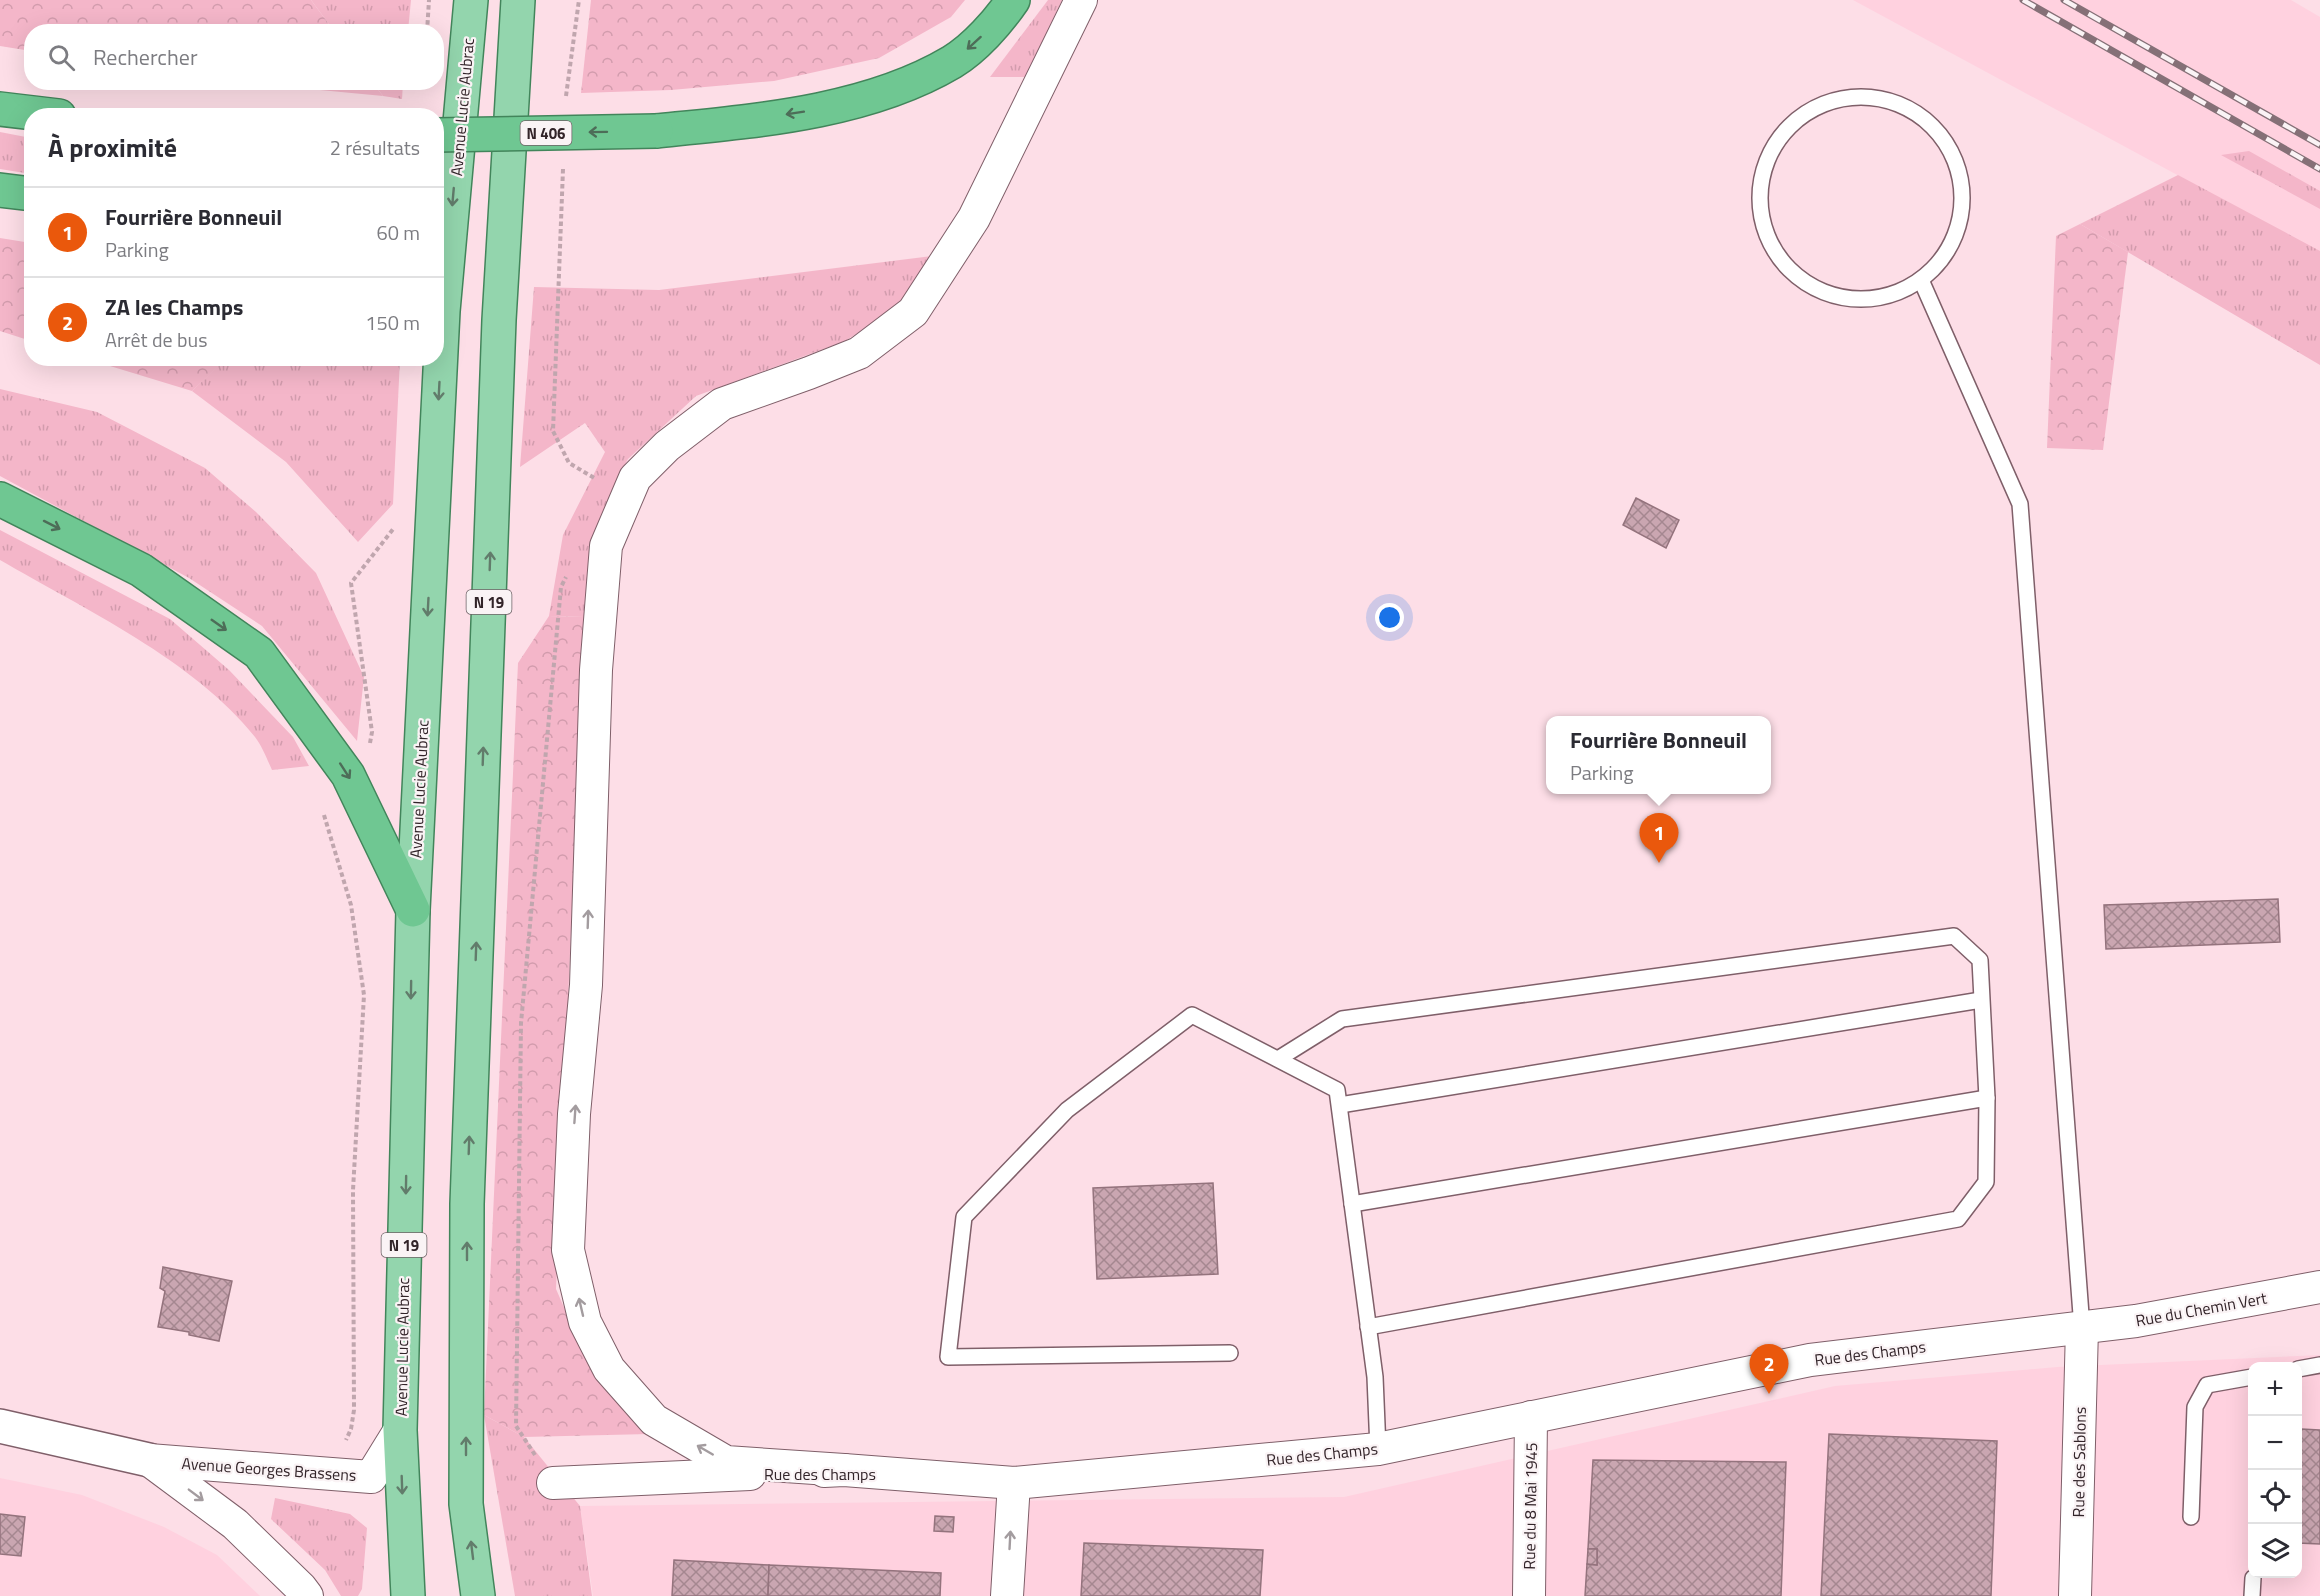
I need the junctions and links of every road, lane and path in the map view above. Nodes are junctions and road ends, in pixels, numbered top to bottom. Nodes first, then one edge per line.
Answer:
1 (429, 0) edge
2 (518, 0) edge
3 (579, 0) edge
4 (1013, 0) edge
5 (1082, 0) edge
6 (471, 7) edge
7 (428, 24) edge
8 (565, 106) dead end
9 (0, 109) edge
10 (24, 112) edge
11 (444, 135) edge
12 (563, 165) dead end
13 (0, 190) edge
14 (24, 193) edge
15 (1921, 280) junction
16 (444, 290) edge
17 (439, 366) edge
18 (597, 480) dead end
19 (0, 499) edge
20 (401, 520) dead end
21 (570, 567) dead end
22 (348, 775) junction
23 (413, 910) junction
24 (1981, 1000) junction
25 (1278, 1059) junction
26 (1987, 1098) junction
27 (1340, 1105) junction
28 (1352, 1204) junction
29 (2320, 1287) edge
30 (1368, 1327) junction
31 (2082, 1328) junction
32 (1230, 1353) dead end
33 (2320, 1365) edge
34 (2302, 1368) edge
35 (2248, 1378) edge
36 (1531, 1417) junction
37 (0, 1426) edge
38 (400, 1430) junction
39 (1378, 1449) junction
40 (341, 1451) dead end
41 (149, 1460) junction
42 (844, 1470) junction
43 (553, 1483) joint
44 (1014, 1483) junction
45 (2191, 1517) dead end
46 (2253, 1578) dead end
47 (407, 1588) edge
48 (307, 1596) edge
49 (478, 1596) edge
50 (1007, 1596) edge
51 (1529, 1596) edge
52 (2075, 1596) edge
53 (2252, 1596) edge

1 - 7 path
49 -> 2 main road, N 19
3 - 8 path
4 -> 11 highway, N 406, bridge
42 -> 5 street
6 -> 16 main road, Avenue Lucie Aubrac / N 19
9 - 10 highway
12 - 18 path
13 - 14 highway
15 - 15 lane
15 - 31 lane
17 -> 23 main road, Avenue Lucie Aubrac / N 19
19 -> 22 highway
20 - 22 path
21 - 43 path
22 - 23 highway
22 - 40 path
23 -> 38 main road, Avenue Lucie Aubrac / N 19
24 - 25 lane
24 - 26 lane
24 - 27 lane
25 - 27 lane
25 - 32 lane
26 - 28 lane
26 - 30 lane
27 - 28 lane
28 - 30 lane
29 - 31 street, Rue du Chemin Vert
30 - 39 lane
31 - 36 street, Rue des Champs
31 - 52 street, Rue des Sablons
33 - 34 lane
35 - 45 lane
36 - 39 street, Rue des Champs
36 - 51 street, Rue du 8 Mai 1945
37 - 41 street, Avenue Georges Brassens
38 - 41 street, Avenue Georges Brassens
38 -> 47 main road, Avenue Lucie Aubrac / N 19
39 - 44 street, Rue des Champs
41 -> 48 street, Avenue Georges Brassens
42 - 43 street, Rue des Champs
42 - 44 street, Rue des Champs
50 -> 44 street
46 - 53 lane

